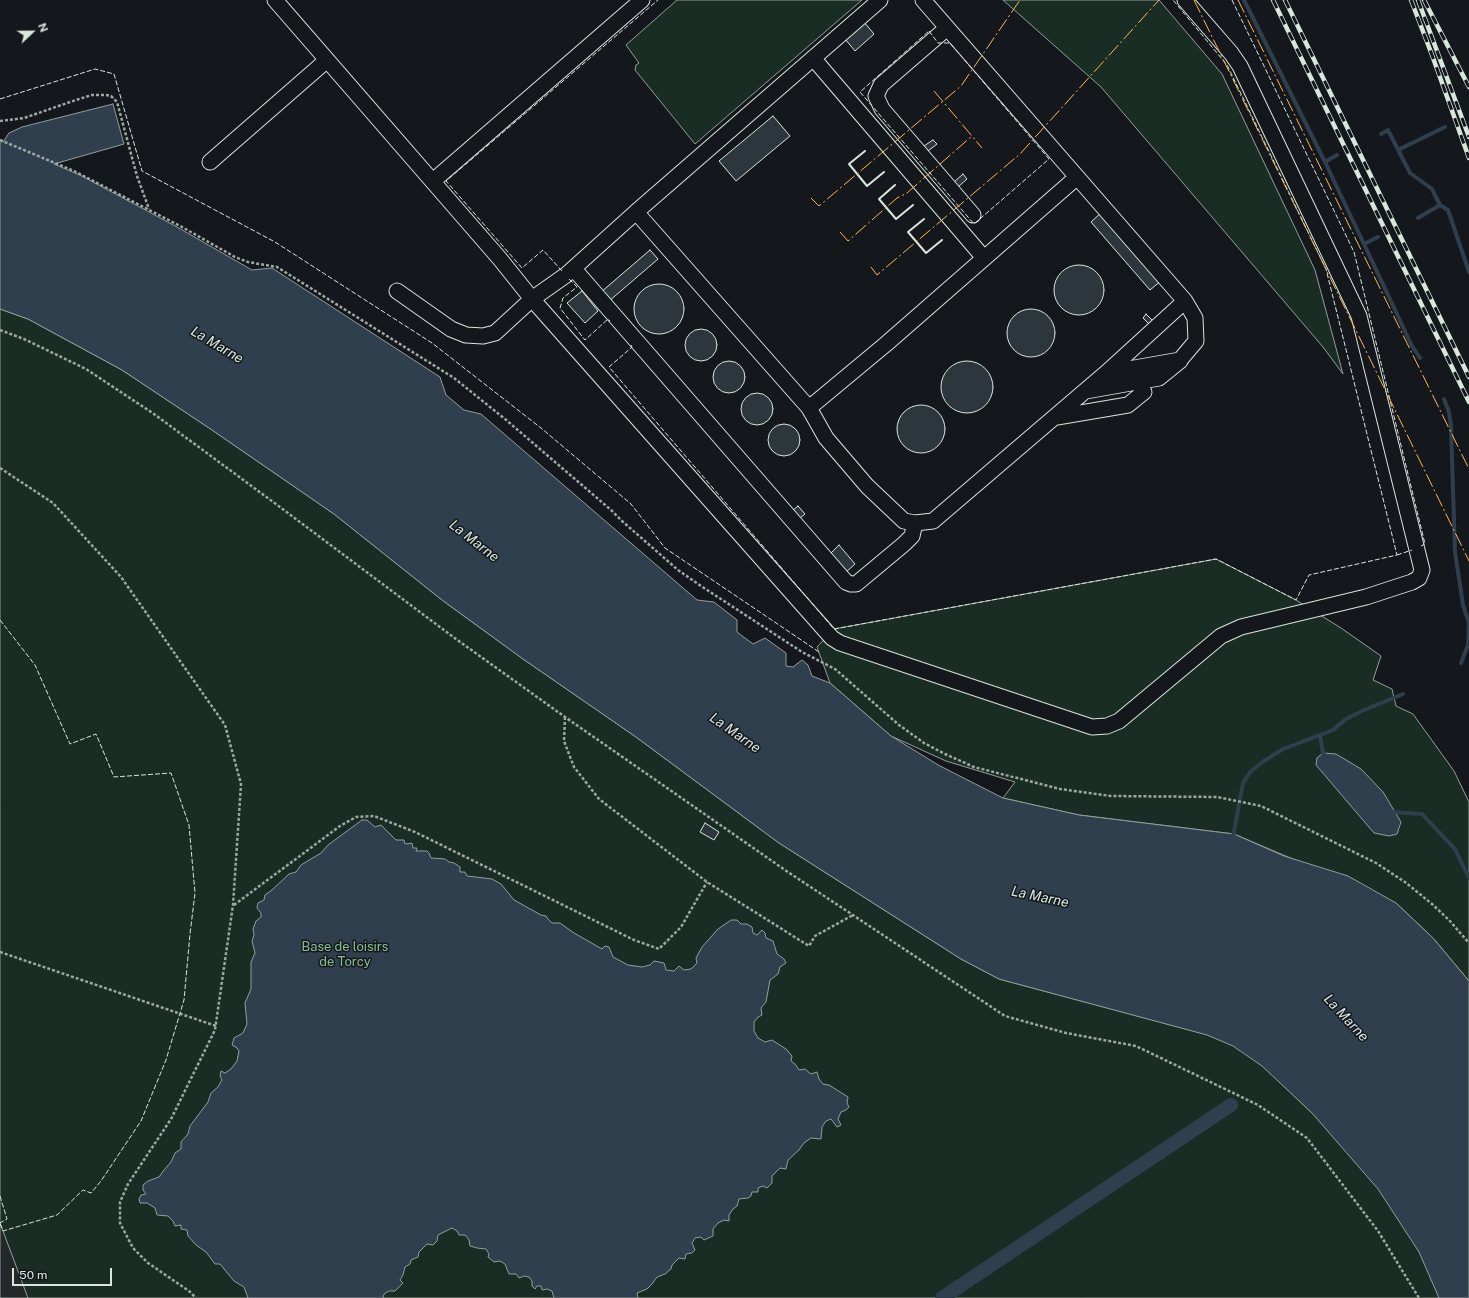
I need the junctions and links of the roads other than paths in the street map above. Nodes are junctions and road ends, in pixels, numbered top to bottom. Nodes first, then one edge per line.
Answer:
1 (275, 0) edge
2 (642, 0) edge
3 (880, 0) edge
4 (923, 0) edge
5 (1185, 0) edge
6 (947, 28) junction
7 (813, 58) junction
8 (327, 60) junction
9 (210, 162) dead end
10 (1076, 178) junction
11 (433, 181) junction
12 (636, 212) junction
13 (974, 215) dead end
14 (984, 258) junction
15 (574, 269) junction
16 (397, 291) dead end
17 (532, 299) junction
18 (1185, 301) junction
19 (1180, 360) junction
20 (1106, 374) junction
21 (1159, 378) junction
22 (1085, 392) junction
23 (1144, 392) junction
24 (1072, 404) junction
25 (809, 408) junction
26 (1056, 417) junction
27 (915, 523) junction

1 - 8 lane
2 - 11 lane
3 - 7 lane
4 - 6 lane
5 - 17 lane
6 - 10 lane
6 - 13 lane
7 - 12 lane
7 - 14 lane
8 - 9 lane
8 - 11 lane
10 - 14 lane
10 - 18 lane
11 - 17 lane
12 - 15 lane
12 - 25 lane
14 - 25 lane
15 - 17 lane
15 - 27 lane
16 - 17 lane
18 - 19 lane
18 - 20 lane
19 - 20 lane
19 - 21 lane
20 - 22 lane
21 - 22 lane
21 - 23 lane
22 - 24 lane
23 - 24 lane
23 - 26 lane
24 - 26 lane
25 - 27 lane
26 - 27 lane

